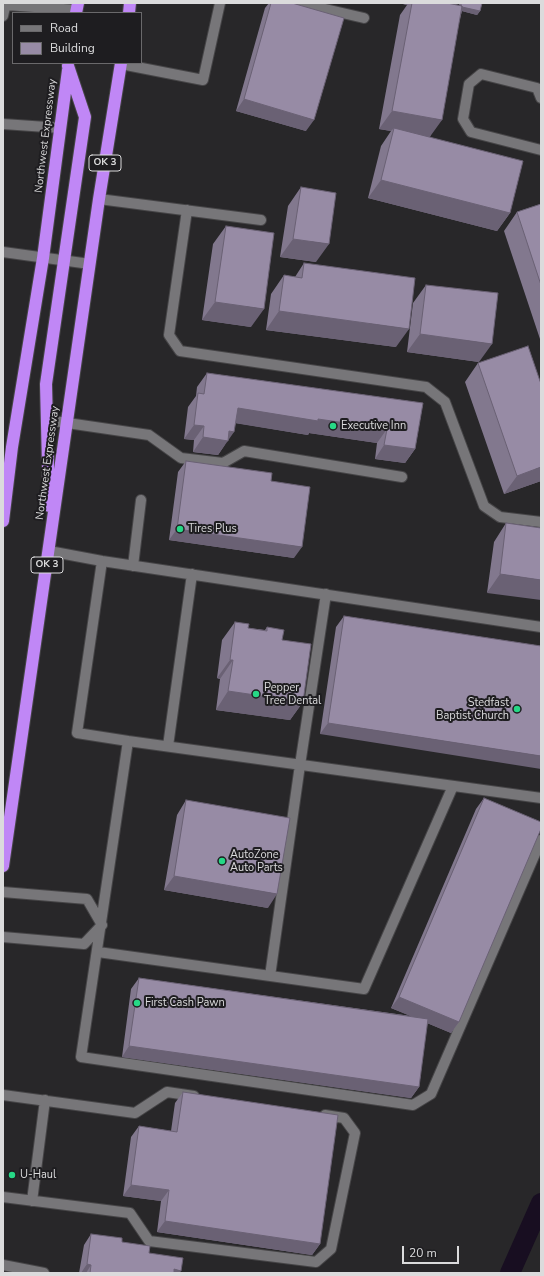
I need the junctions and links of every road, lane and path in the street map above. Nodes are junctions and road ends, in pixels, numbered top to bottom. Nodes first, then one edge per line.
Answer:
1 (220, 3) edge
2 (299, 3) edge
3 (5, 4) edge
4 (77, 9) edge
5 (3, 16) edge
6 (364, 18) dead end
7 (121, 64) edge
8 (126, 64) edge
9 (69, 65) edge
10 (541, 98) edge
11 (3, 124) edge
12 (60, 128) junction
13 (541, 150) edge
14 (99, 199) junction
15 (187, 210) junction
16 (261, 220) dead end
17 (3, 252) edge
18 (43, 258) junction
19 (65, 260) junction
20 (90, 264) junction
21 (47, 420) junction
22 (67, 422) junction
23 (8, 447) edge
24 (402, 477) dead end
25 (141, 500) dead end
26 (3, 521) edge
27 (541, 522) edge
28 (50, 537) junction
29 (49, 551) junction
30 (102, 561) junction
31 (133, 566) junction
32 (192, 574) junction
33 (326, 594) junction
34 (541, 627) edge
35 (128, 741) junction
36 (168, 746) junction
37 (300, 765) junction
38 (453, 786) junction
39 (541, 798) edge
40 (541, 840) edge
41 (3, 866) edge
42 (3, 892) edge
43 (102, 925) junction
44 (3, 937) edge
45 (98, 952) junction
46 (270, 976) junction
47 (3, 1095) edge
48 (205, 1098) edge
49 (45, 1100) junction
50 (313, 1114) edge
51 (3, 1197) edge
52 (32, 1201) junction
53 (3, 1265) edge
54 (16, 1270) edge
55 (44, 1272) edge

1 - 8 street
2 - 6 street
3 - 4 street
3 - 5 street
7 - 14 highway, Northwest Expressway / OK 3
9 - 12 highway, Northwest Expressway
9 - 19 highway
10 - 13 street
11 - 12 street
12 - 18 highway, Northwest Expressway
14 - 15 street
14 - 20 highway, Northwest Expressway / OK 3
15 - 16 street
15 - 27 street
17 - 18 street
18 - 19 street
18 - 23 highway, Northwest Expressway
19 - 20 street
19 - 21 highway
20 - 22 highway, Northwest Expressway / OK 3
21 - 22 street
21 - 28 highway
22 - 24 street
22 - 28 highway, Northwest Expressway / OK 3
23 - 26 highway, Northwest Expressway
25 - 31 street
28 - 29 highway, Northwest Expressway / OK 3
29 - 30 street
29 - 41 highway, Northwest Expressway / OK 3
30 - 31 street
30 - 35 street
31 - 32 street
32 - 33 street
32 - 36 street
33 - 34 street
33 - 37 street
35 - 36 street
35 - 43 street
36 - 37 street
37 - 38 street
37 - 46 street
38 - 39 street
38 - 46 street
40 - 45 street
42 - 43 street
43 - 44 street
43 - 45 street
45 - 46 street
47 - 49 street
48 - 49 street
49 - 52 street
50 - 52 street
51 - 52 street
53 - 54 street
54 - 55 street

